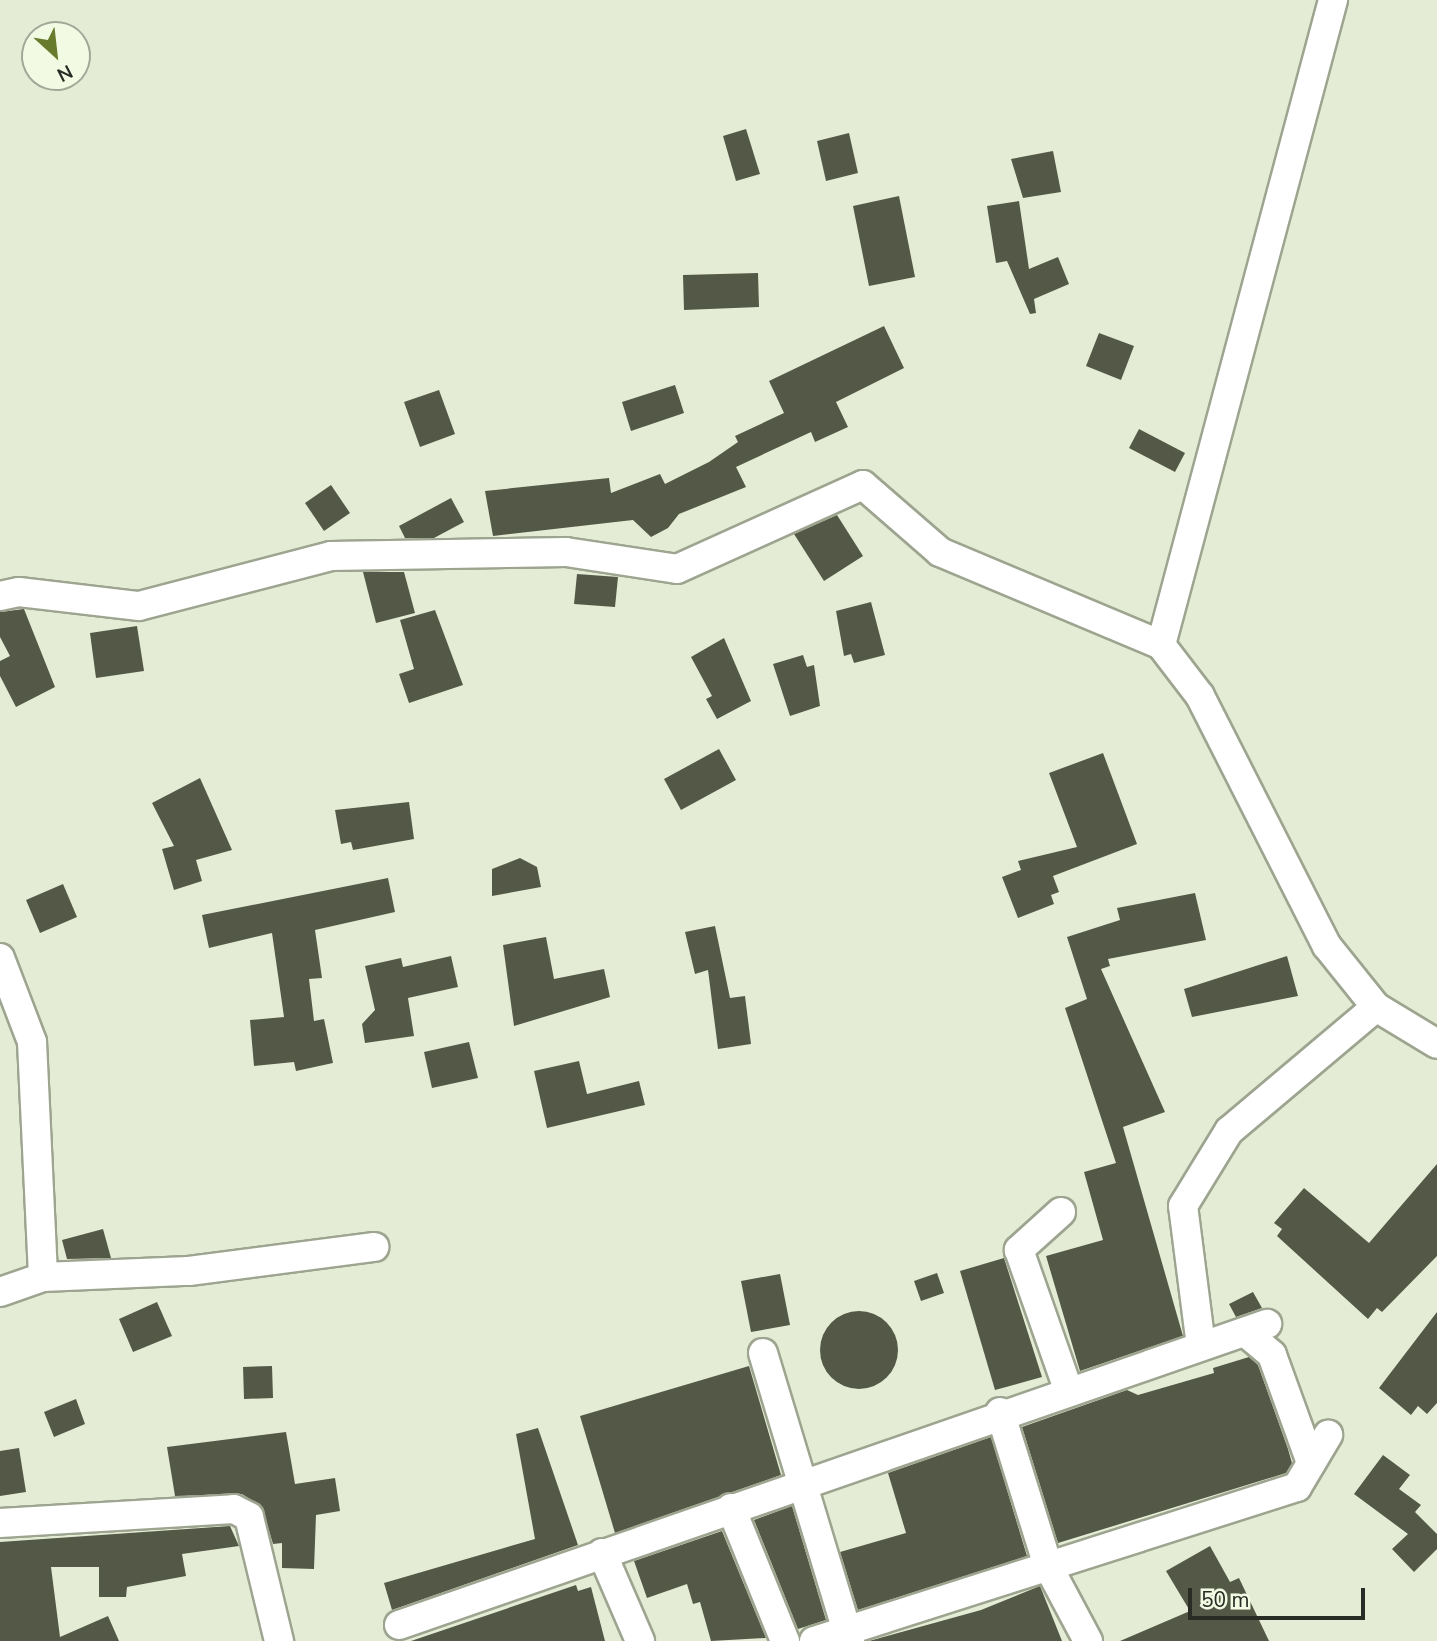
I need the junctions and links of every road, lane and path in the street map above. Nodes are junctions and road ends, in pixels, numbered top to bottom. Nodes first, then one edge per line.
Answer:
1 (1332, 0) edge
2 (0, 596) edge
3 (1161, 645) junction
4 (0, 958) edge
5 (1376, 1007) junction
6 (1437, 1044) edge
7 (1061, 1212) dead end
8 (374, 1247) dead end
9 (43, 1277) junction
10 (0, 1292) edge
11 (1201, 1346) junction
12 (763, 1353) dead end
13 (1068, 1389) junction
14 (1000, 1412) junction
15 (1328, 1435) dead end
16 (1311, 1463) junction
17 (802, 1487) junction
18 (731, 1508) junction
19 (0, 1524) edge
20 (602, 1553) junction
21 (1048, 1566) junction
22 (399, 1625) dead end
23 (848, 1636) edge
24 (279, 1641) edge
25 (640, 1641) edge
26 (785, 1641) edge
27 (814, 1641) edge
28 (1088, 1641) edge

1 - 3 street
2 - 3 street
3 - 5 street
4 - 9 street
5 - 6 street
5 - 11 street
7 - 13 street
8 - 9 street
9 - 10 street
11 - 13 street
11 - 16 street
12 - 17 street
13 - 14 street
14 - 17 street
14 - 21 street
15 - 16 street
16 - 21 street
17 - 18 street
17 - 23 street
18 - 20 street
18 - 26 street
19 - 24 street
20 - 22 street
20 - 25 street
21 - 23 street
21 - 28 street
23 - 27 street

